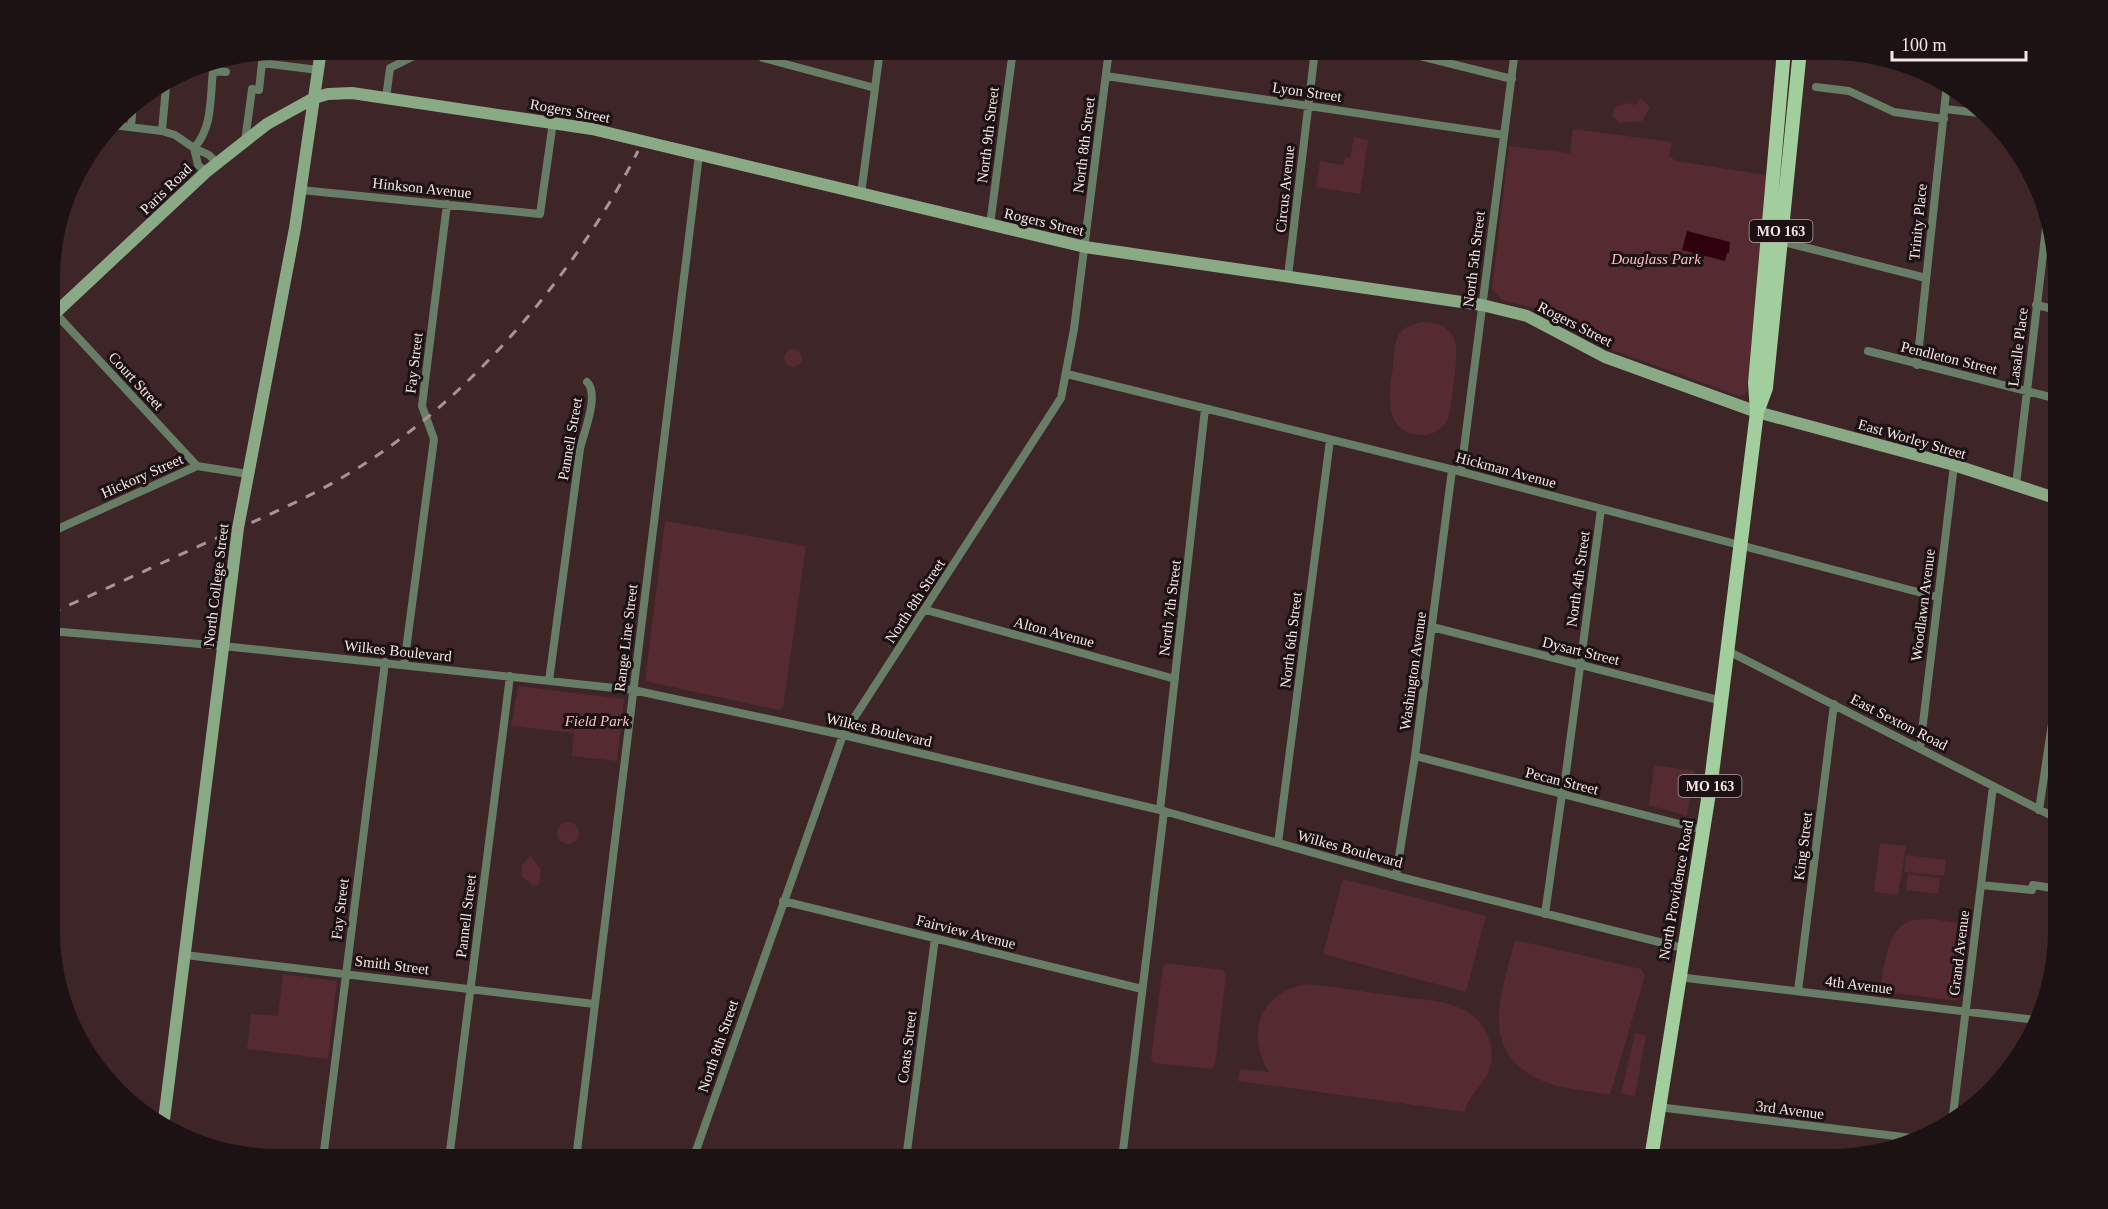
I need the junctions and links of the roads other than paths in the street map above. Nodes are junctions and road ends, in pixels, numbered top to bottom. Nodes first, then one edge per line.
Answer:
1 (320, 60) edge
2 (406, 60) edge
3 (770, 60) edge
4 (879, 60) edge
5 (1012, 60) edge
6 (1108, 60) edge
7 (1314, 60) edge
8 (1436, 60) edge
9 (1514, 60) edge
10 (1783, 60) edge
11 (1799, 60) edge
12 (262, 63) joint
13 (318, 70) junction
14 (226, 72) dead end
15 (1106, 76) junction
16 (1512, 79) junction
17 (1816, 87) dead end
18 (875, 88) junction
19 (166, 91) edge
20 (1946, 94) edge
21 (314, 98) junction
22 (386, 98) junction
23 (1308, 106) junction
24 (1945, 109) junction
25 (1972, 112) edge
26 (131, 117) edge
27 (1944, 119) junction
28 (553, 122) junction
29 (122, 126) edge
30 (130, 127) junction
31 (162, 131) junction
32 (1504, 135) junction
33 (245, 141) junction
34 (194, 147) junction
35 (699, 155) junction
36 (218, 163) junction
37 (206, 172) junction
38 (301, 190) junction
39 (861, 194) junction
40 (447, 204) junction
41 (990, 225) junction
42 (2044, 238) edge
43 (1780, 241) junction
44 (1085, 247) junction
45 (1288, 276) junction
46 (1926, 278) junction
47 (1482, 304) junction
48 (2036, 305) junction
49 (2048, 308) edge
50 (60, 310) edge
51 (60, 322) edge
52 (1868, 351) dead end
53 (1917, 365) junction
54 (1067, 374) junction
55 (587, 382) dead end
56 (2026, 391) junction
57 (2048, 396) edge
58 (1205, 409) junction
59 (1757, 412) junction
60 (1330, 440) junction
61 (1954, 465) junction
62 (196, 466) junction
63 (1457, 471) junction
64 (248, 474) junction
65 (2016, 485) junction
66 (2048, 496) edge
67 (1601, 509) junction
68 (60, 528) edge
69 (1740, 545) junction
70 (1937, 597) junction
71 (926, 610) junction
72 (1432, 627) junction
73 (60, 632) edge
74 (223, 646) junction
75 (1728, 651) junction
76 (385, 662) junction
77 (404, 665) junction
78 (1580, 665) junction
79 (510, 676) junction
80 (1175, 679) junction
81 (549, 681) junction
82 (633, 690) junction
83 (1722, 701) junction
84 (1834, 704) junction
85 (843, 735) junction
86 (1920, 748) junction
87 (2048, 750) edge
88 (1415, 756) junction
89 (1993, 786) junction
90 (1562, 795) junction
91 (1162, 810) junction
92 (2039, 810) junction
93 (2048, 814) edge
94 (1703, 830) junction
95 (1278, 843) junction
96 (1396, 876) junction
97 (1981, 885) junction
98 (2048, 887) edge
99 (783, 901) junction
100 (1545, 914) junction
101 (934, 938) junction
102 (1683, 948) junction
103 (185, 955) junction
104 (346, 973) junction
105 (1678, 977) junction
106 (471, 989) junction
107 (1142, 989) junction
108 (1798, 991) junction
109 (594, 1004) junction
110 (1965, 1011) junction
111 (2029, 1019) edge
112 (1658, 1107) junction
113 (1954, 1110) edge
114 (164, 1117) edge
115 (1901, 1137) edge
116 (324, 1149) edge
117 (450, 1149) edge
118 (577, 1149) edge
119 (696, 1149) edge
120 (907, 1149) edge
121 (1123, 1149) edge
122 (1652, 1149) edge

1 - 13 street, North College Street
2 - 22 street
3 - 18 street
4 - 18 street
5 - 41 street, North 9th Street
6 - 15 street, North 8th Street
7 - 23 street, Circus Avenue
8 - 16 street
9 - 16 street, North 5th Street
10 - 59 main road, North Providence Road / MO 163
11 - 43 main road, North Providence Road / MO 163
12 - 13 street
12 - 33 street
13 - 21 street, North College Street
14 - 34 street
15 - 23 street, Lyon Street
15 - 44 street, North 8th Street
16 - 32 street, North 5th Street
17 - 27 street
18 - 39 street
19 - 31 street
20 - 24 street, Trinity Place
21 - 22 street, Rogers Street
21 - 33 street, Paris Road
21 - 38 street, North College Street
22 - 28 street, Rogers Street
23 - 32 street, Lyon Street
23 - 45 street, Circus Avenue
24 - 25 street
24 - 27 street, Trinity Place
26 - 30 street
27 - 46 street, Trinity Place
28 - 35 street, Rogers Street
28 - 40 street, Hinkson Avenue
29 - 30 street
30 - 31 street
31 - 34 street
32 - 47 street, North 5th Street
33 - 36 street, Paris Road
34 - 36 street
34 - 37 street
35 - 39 street, Rogers Street
35 - 82 street, Range Line Street
36 - 37 street, Paris Road
37 - 50 street, Paris Road
38 - 40 street, Hinkson Avenue
38 - 64 street, North College Street
39 - 41 street, Rogers Street
40 - 77 street, Fay Street
41 - 44 street, Rogers Street
42 - 48 street, Lasalle Place
43 - 46 street
43 - 59 main road, North Providence Road / MO 163
44 - 45 street, Rogers Street
44 - 54 street, North 8th Street
45 - 47 street, Rogers Street
46 - 53 street, Trinity Place
47 - 59 street, Rogers Street
47 - 63 street, North 5th Street
48 - 49 street
48 - 56 street, Lasalle Place
51 - 62 street, Court Street
52 - 53 street, Pendleton Street
53 - 56 street, Pendleton Street
54 - 58 street, Hickman Avenue
54 - 71 street, North 8th Street
55 - 81 street, Pannell Street
56 - 57 street, Pendleton Street
56 - 65 street, Lasalle Place
58 - 60 street, Hickman Avenue
58 - 80 street, North 7th Street
59 - 61 street, East Worley Street
59 - 69 main road, North Providence Road / MO 163
60 - 63 street, Hickman Avenue
60 - 95 street, North 6th Street
61 - 65 street, East Worley Street
61 - 70 street, Woodlawn Avenue
62 - 64 street, Hickory Street
62 - 68 street, Hickory Street
63 - 67 street, Hickman Avenue
63 - 72 street, Washington Avenue
64 - 74 street, North College Street
65 - 66 street, East Worley Street
67 - 69 street, Hickman Avenue
67 - 78 street, North 4th Street
69 - 70 street, Hickman Avenue
69 - 75 main road, North Providence Road / MO 163
70 - 86 street, Woodlawn Avenue
71 - 80 street, Alton Avenue
71 - 85 street, North 8th Street
72 - 78 street, Dysart Street
72 - 88 street, Washington Avenue
73 - 74 street, Wilkes Boulevard
74 - 76 street, Wilkes Boulevard
74 - 103 street, North College Street
75 - 83 main road, North Providence Road / MO 163
75 - 84 street, East Sexton Road
76 - 77 street, Wilkes Boulevard
76 - 104 street, Fay Street
77 - 79 street, Wilkes Boulevard
78 - 83 street, Dysart Street
78 - 90 street, North 4th Street
79 - 81 street, Wilkes Boulevard
79 - 106 street, Pannell Street
80 - 91 street, North 7th Street
81 - 82 street, Wilkes Boulevard
82 - 85 street, Wilkes Boulevard
82 - 109 street, Range Line Street
83 - 94 main road, North Providence Road / MO 163
84 - 86 street, East Sexton Road
84 - 108 street, King Street
85 - 91 street, Wilkes Boulevard
85 - 99 street, North 8th Street
86 - 89 street, East Sexton Road
87 - 92 street
88 - 90 street, Pecan Street
88 - 96 street, Washington Avenue
89 - 92 street, East Sexton Road
89 - 97 street, Grand Avenue
90 - 94 street, Pecan Street
90 - 100 street, North 4th Street
91 - 95 street, Wilkes Boulevard
91 - 107 street, North 7th Street
92 - 93 street, East Sexton Road
94 - 102 main road, North Providence Road / MO 163
95 - 96 street, Wilkes Boulevard
96 - 100 street, Wilkes Boulevard
97 - 98 street
97 - 110 street, Grand Avenue
99 - 101 street, Fairview Avenue
99 - 119 street, North 8th Street
100 - 102 street, Wilkes Boulevard
101 - 107 street, Fairview Avenue
101 - 120 street, Coats Street
102 - 105 main road, North Providence Road / MO 163
103 - 104 street, Smith Street
103 - 114 street, North College Street
104 - 106 street, Smith Street
104 - 116 street, Fay Street
105 - 108 street, 4th Avenue
105 - 112 main road, North Providence Road / MO 163
106 - 109 street, Smith Street
106 - 117 street, Pannell Street
107 - 121 street, North 7th Street
108 - 110 street, 4th Avenue
109 - 118 street, Range Line Street
110 - 111 street, 4th Avenue
110 - 113 street, Grand Avenue
112 - 115 street, 3rd Avenue
112 - 122 main road, North Providence Road / MO 163

